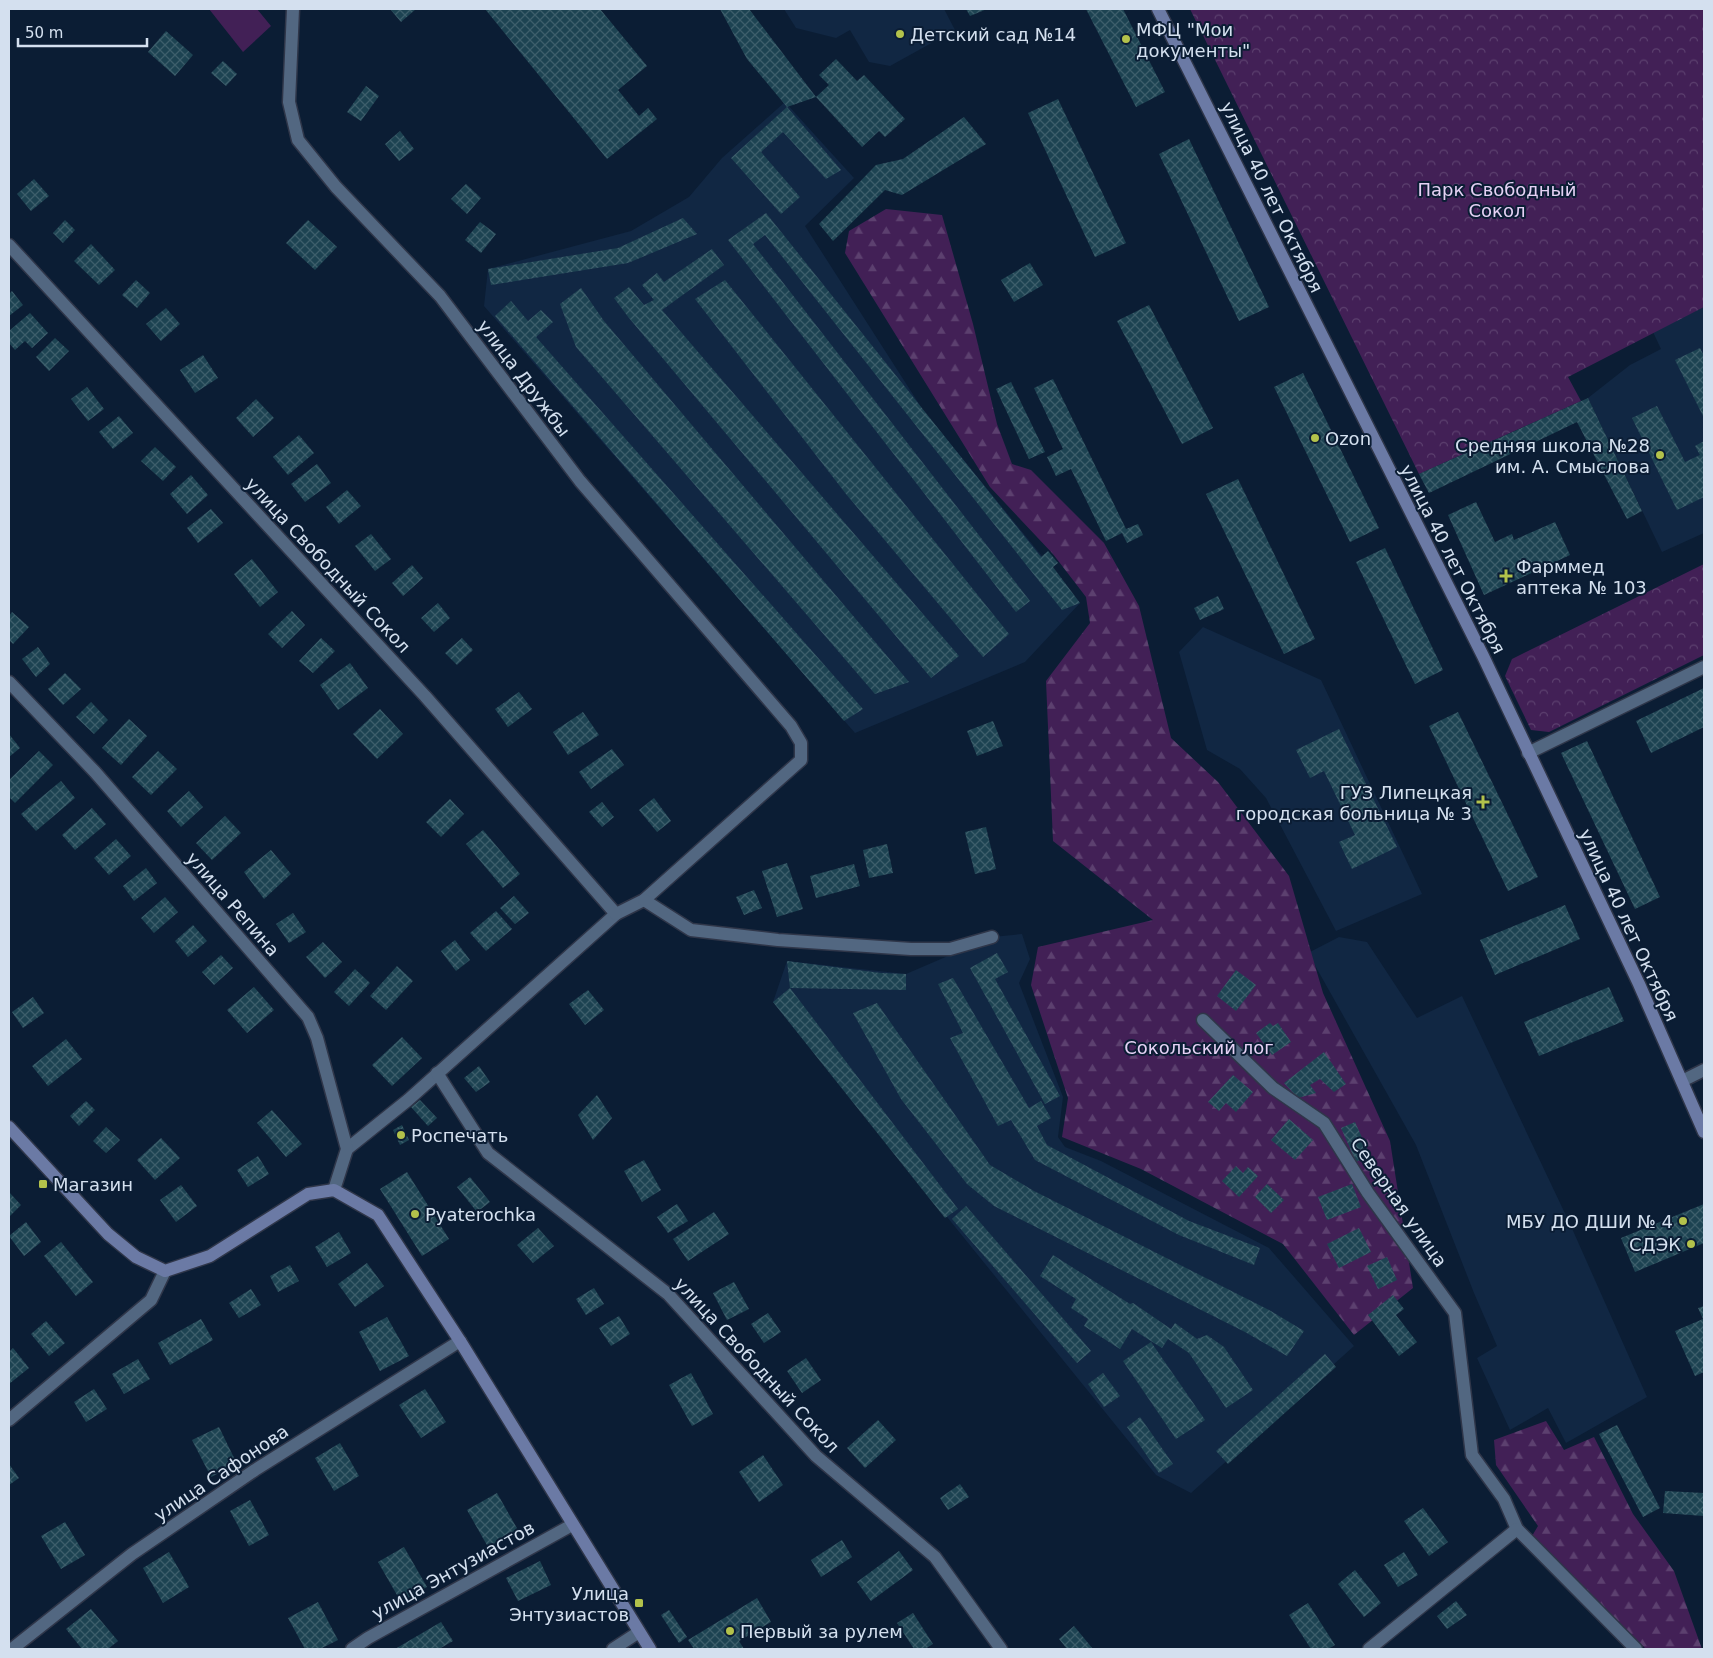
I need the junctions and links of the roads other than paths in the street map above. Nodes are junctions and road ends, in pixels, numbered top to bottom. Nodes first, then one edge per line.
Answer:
1 (293, 9) edge
2 (1158, 9) edge
3 (9, 245) edge
4 (1704, 667) edge
5 (9, 682) edge
6 (1528, 753) junction
7 (644, 900) junction
8 (616, 914) junction
9 (992, 937) dead end
10 (1203, 1020) dead end
11 (1704, 1070) edge
12 (437, 1073) junction
13 (1682, 1081) junction
14 (9, 1127) edge
15 (1704, 1132) edge
16 (347, 1149) junction
17 (334, 1190) junction
18 (165, 1271) junction
19 (460, 1342) junction
20 (9, 1420) edge
21 (572, 1524) junction
22 (1517, 1529) junction
23 (639, 1632) junction
24 (12, 1649) edge
25 (352, 1649) edge
26 (613, 1649) edge
27 (650, 1649) edge
28 (1001, 1649) edge
29 (1368, 1649) edge
30 (1636, 1649) edge

1 - 7 street, улица Дружбы
2 - 6 street, улица 40 лет Октября
3 - 8 street, улица Свободный Сокол
4 - 6 street
5 - 16 street, улица Репина
6 - 13 street, улица 40 лет Октября
7 - 8 street
7 - 9 street
8 - 12 street
10 - 22 street, Северная улица
11 - 13 street
12 - 16 street
12 - 28 street, улица Свободный Сокол
13 - 15 street, улица 40 лет Октября
14 - 18 street
16 - 17 street
17 - 18 street
17 - 19 street
18 - 20 street
19 - 21 street
19 - 24 street, улица Сафонова
21 - 23 street
21 - 25 street, улица Энтузиастов
22 - 29 street
22 - 30 street
23 - 26 street
23 - 27 street

